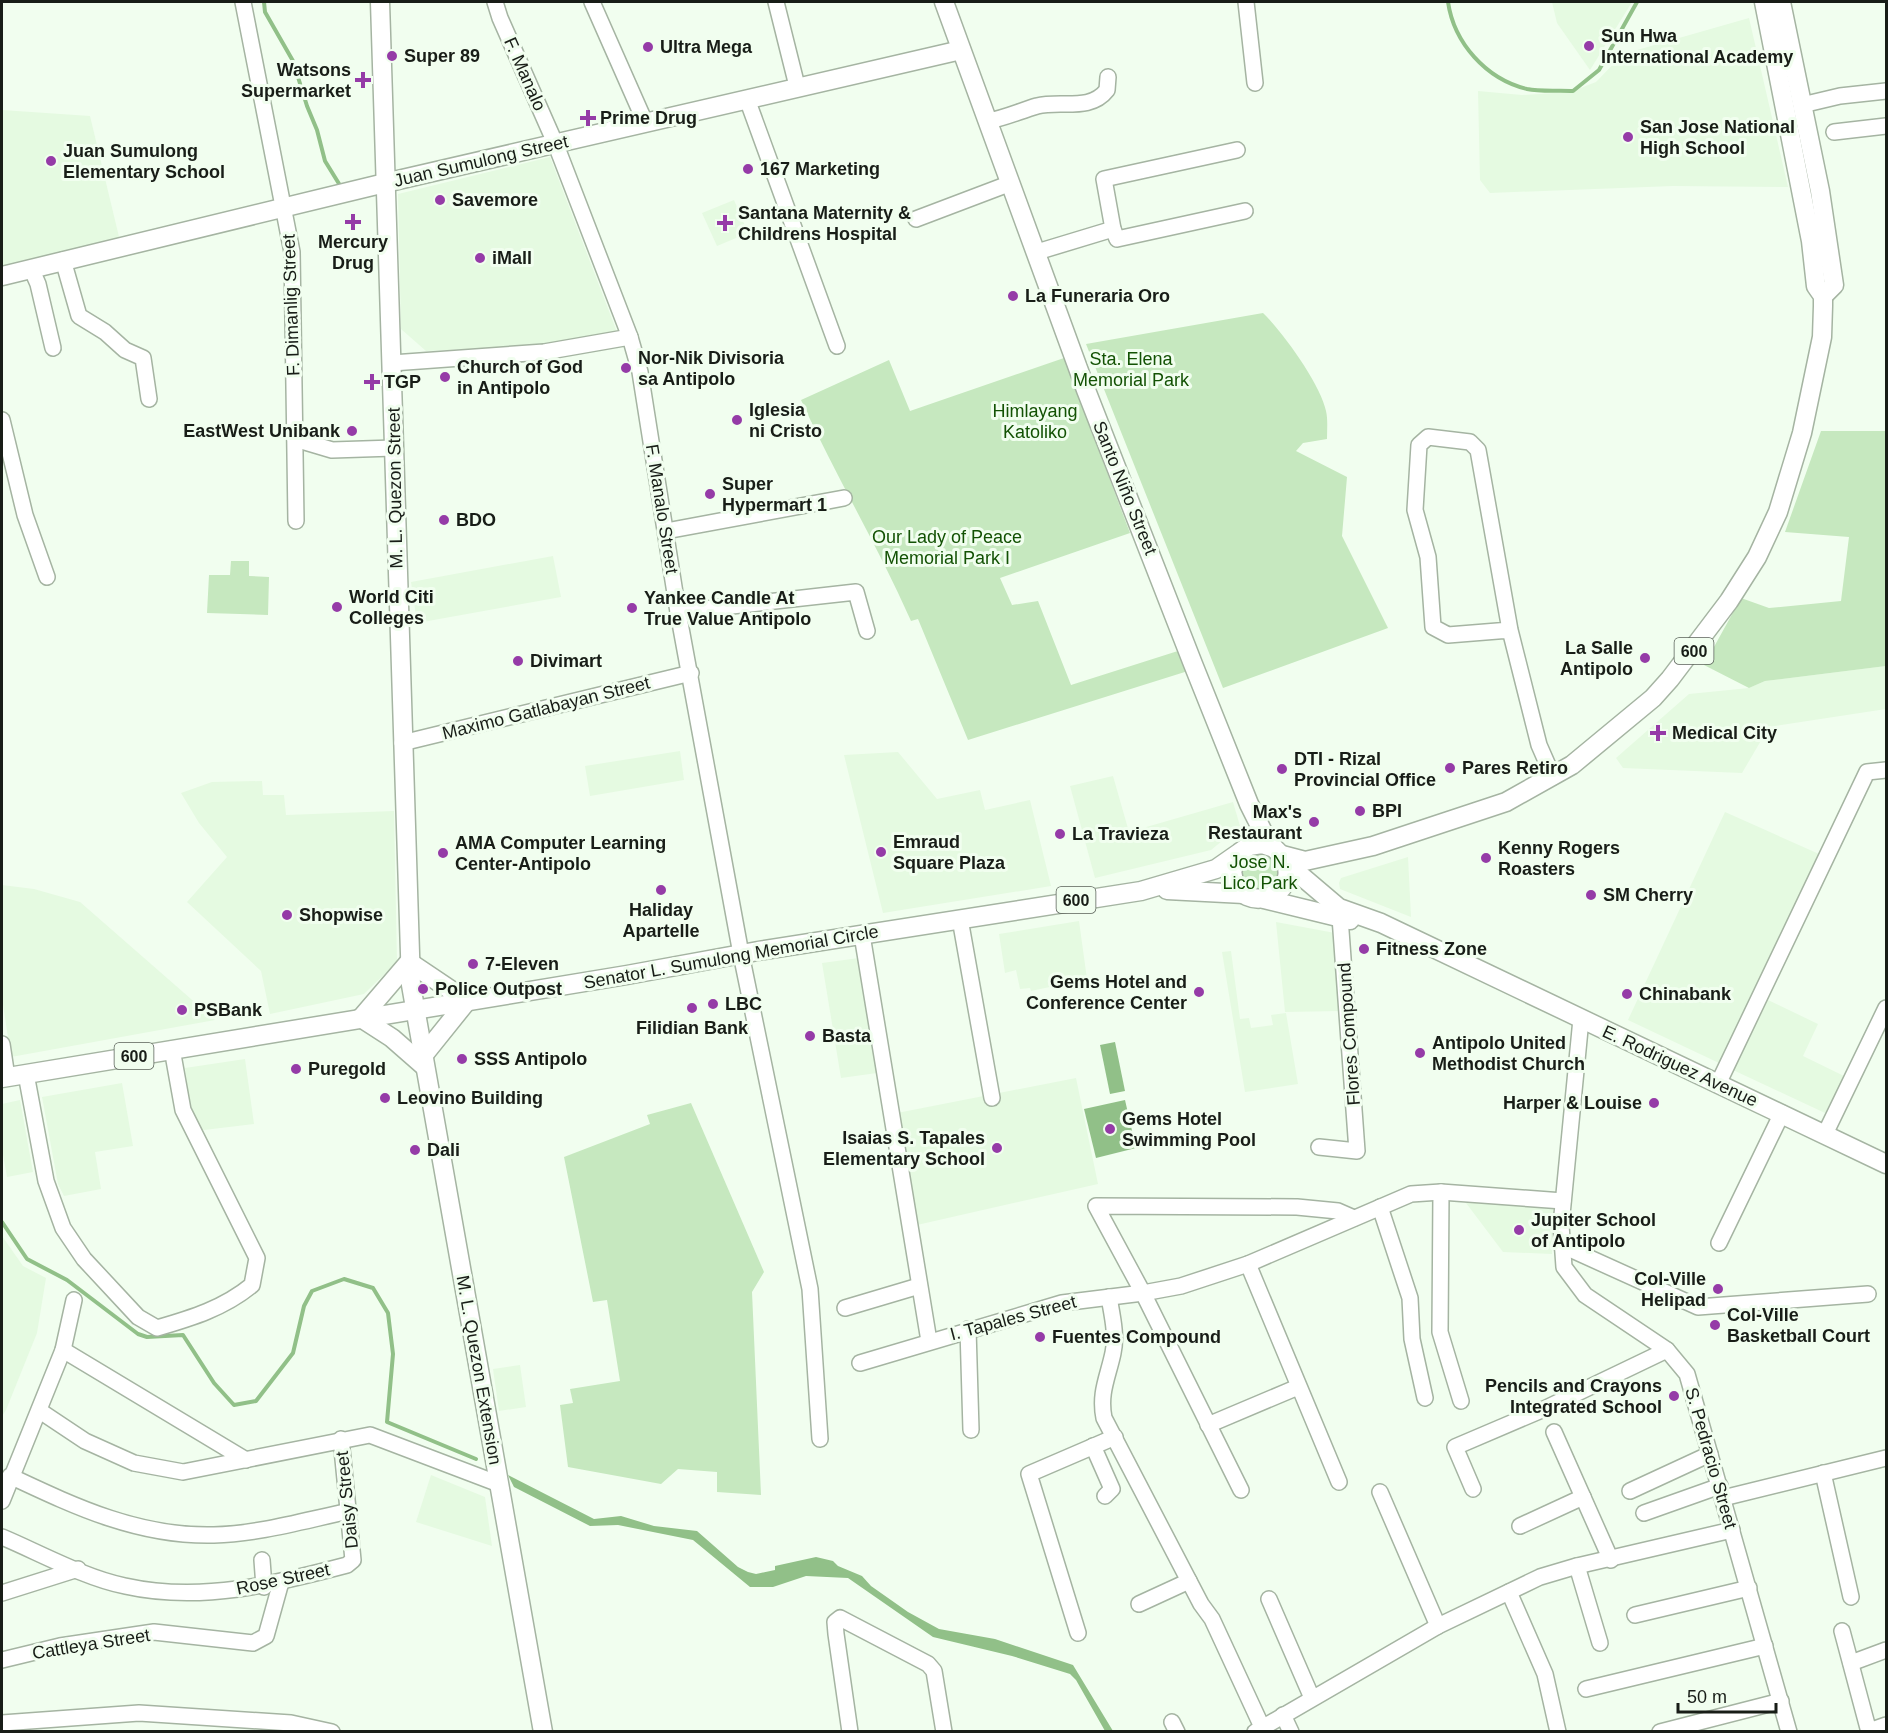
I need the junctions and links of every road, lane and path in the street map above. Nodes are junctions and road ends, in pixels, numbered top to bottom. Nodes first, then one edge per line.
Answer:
1 (243, 2) edge
2 (380, 2) edge
3 (495, 2) edge
4 (592, 2) edge
5 (776, 2) edge
6 (944, 2) edge
7 (1246, 2) edge
8 (1764, 2) edge
9 (1781, 2) edge
10 (962, 50) junction
11 (1108, 77) dead end
12 (1255, 83) dead end
13 (797, 86) junction
14 (1887, 91) edge
15 (747, 99) junction
16 (1802, 105) junction
17 (988, 121) junction
18 (645, 122) junction
19 (1887, 126) edge
20 (1834, 132) dead end
21 (556, 145) junction
22 (1237, 150) dead end
23 (385, 183) junction
24 (1011, 183) junction
25 (284, 207) junction
26 (1245, 211) dead end
27 (916, 219) dead end
28 (1113, 229) junction
29 (1037, 252) junction
30 (63, 260) junction
31 (31, 268) junction
32 (2, 276) edge
33 (1823, 296) junction
34 (630, 338) junction
35 (837, 346) dead end
36 (53, 348) dead end
37 (392, 363) junction
38 (149, 399) dead end
39 (2, 420) edge
40 (295, 439) junction
41 (394, 448) junction
42 (8, 477) edge
43 (844, 498) dead end
44 (296, 521) dead end
45 (666, 531) junction
46 (47, 576) dead end
47 (678, 612) junction
48 (1510, 630) junction
49 (867, 631) dead end
50 (691, 673) junction
51 (402, 743) junction
52 (1887, 770) edge
53 (1553, 777) junction
54 (1250, 804) junction
55 (1372, 846) junction
56 (1241, 851) junction
57 (1281, 855) junction
58 (1304, 876) junction
59 (1284, 886) junction
60 (1141, 891) junction
61 (1244, 894) junction
62 (1263, 899) junction
63 (1340, 917) junction
64 (960, 919) junction
65 (862, 935) junction
66 (1409, 937) junction
67 (741, 954) junction
68 (410, 962) junction
69 (467, 1001) junction
70 (1887, 1008) edge
71 (414, 1010) junction
72 (361, 1018) junction
73 (1581, 1019) junction
74 (2, 1044) edge
75 (172, 1050) junction
76 (423, 1061) junction
77 (26, 1074) junction
78 (4, 1078) edge
79 (1718, 1084) junction
80 (992, 1098) dead end
81 (1782, 1113) junction
82 (1825, 1134) junction
83 (1319, 1147) dead end
84 (1887, 1164) edge
85 (1442, 1192) junction
86 (1563, 1201) junction
87 (1380, 1207) junction
88 (1354, 1218) junction
89 (1719, 1243) dead end
90 (1561, 1245) junction
91 (1248, 1264) junction
92 (919, 1286) junction
93 (1143, 1293) junction
94 (1868, 1294) dead end
95 (1109, 1297) junction
96 (74, 1300) dead end
97 (845, 1308) dead end
98 (968, 1329) junction
99 (929, 1341) junction
100 (63, 1350) junction
101 (1667, 1350) junction
102 (860, 1363) dead end
103 (1298, 1387) junction
104 (1425, 1398) dead end
105 (1461, 1401) dead end
106 (40, 1412) junction
107 (1208, 1425) junction
108 (972, 1430) dead end
109 (1554, 1432) dead end
110 (1115, 1437) junction
111 (341, 1439) junction
112 (820, 1439) dead end
113 (1093, 1446) junction
114 (1710, 1454) junction
115 (1887, 1458) edge
116 (246, 1460) junction
117 (1823, 1473) junction
118 (10, 1476) junction
119 (1339, 1482) dead end
120 (499, 1484) junction
121 (1473, 1489) dead end
122 (1241, 1490) dead end
123 (1630, 1491) dead end
124 (1380, 1492) dead end
125 (1721, 1492) junction
126 (1105, 1496) dead end
127 (1583, 1497) junction
128 (2, 1501) edge
129 (350, 1511) junction
130 (1644, 1513) dead end
131 (1520, 1526) dead end
132 (1732, 1530) junction
133 (2, 1537) edge
134 (262, 1560) dead end
135 (353, 1560) joint
136 (1611, 1560) junction
137 (1577, 1566) junction
138 (78, 1569) junction
139 (1189, 1581) junction
140 (281, 1582) junction
141 (264, 1587) junction
142 (1749, 1588) junction
143 (1509, 1592) junction
144 (2, 1593) edge
145 (1851, 1598) dead end
146 (1269, 1599) dead end
147 (1138, 1604) dead end
148 (1635, 1615) dead end
149 (1438, 1626) junction
150 (1842, 1631) dead end
151 (1078, 1633) dead end
152 (1600, 1643) dead end
153 (1765, 1646) junction
154 (1887, 1650) edge
155 (2, 1660) edge
156 (1851, 1663) junction
157 (1586, 1689) dead end
158 (1311, 1698) junction
159 (1781, 1701) junction
160 (1283, 1715) junction
161 (2, 1723) edge
162 (1887, 1725) edge
163 (290, 1727) edge
164 (1258, 1729) edge
165 (332, 1731) edge
166 (543, 1731) edge
167 (850, 1731) edge
168 (944, 1731) edge
169 (1292, 1731) edge
170 (1558, 1731) edge
171 (1660, 1731) edge
172 (1789, 1731) edge
173 (1869, 1731) edge

1 - 25 street, F. Dimanlig Street
2 - 23 main road, M. L. Quezon Street
3 - 21 street, F. Manalo
4 - 18 street
5 - 13 street
6 - 10 main road, Santo Niño Street
7 - 12 street
8 - 33 main road, 600
9 - 16 main road, 600
10 - 13 main road, Juan Sumulong Street
10 - 17 main road, Santo Niño Street
11 - 17 street
13 - 15 main road, Juan Sumulong Street
14 - 16 street
15 - 18 main road, Juan Sumulong Street
15 - 35 street
16 - 33 main road, 600
17 - 24 main road, Santo Niño Street
18 - 21 main road, Juan Sumulong Street
19 - 20 street
21 - 23 main road, Juan Sumulong Street
21 - 34 street, F. Manalo Street
22 - 28 street
23 - 25 main road, Juan Sumulong Street
23 - 37 main road, M. L. Quezon Street
24 - 27 street
24 - 29 main road, Santo Niño Street
25 - 30 main road, Juan Sumulong Street
25 - 40 street, F. Dimanlig Street
26 - 28 street
28 - 29 street
29 - 54 main road, Santo Niño Street
30 - 31 main road, Juan Sumulong Street
30 - 38 street
31 - 32 main road, Juan Sumulong Street
31 - 36 street
33 - 53 main road, 600
34 - 37 street
34 - 45 street, F. Manalo Street
37 - 41 main road, M. L. Quezon Street
39 - 42 street
40 - 41 street
40 - 44 street, F. Dimanlig Street
41 - 51 main road, M. L. Quezon Street
42 - 46 street
43 - 45 street
45 - 47 street, F. Manalo Street
47 - 49 street
47 - 50 street, F. Manalo Street
48 - 48 street
48 - 53 street
50 - 51 street, Maximo Gatlabayan Street
50 - 67 street, F. Manalo Street
51 - 68 main road, M. L. Quezon Street
52 - 79 street
53 - 55 main road, 600
54 - 56 main road, Santo Niño Street
54 - 57 main road, Santo Niño Street
55 - 57 main road, 600
55 - 58 main road, 600
56 - 57 main road, 600
56 - 60 main road, Senator L. Sumulong Memorial Circle / 600
56 - 61 main road
57 - 58 main road, E. Rodriguez Avenue
57 - 59 main road
58 - 59 main road, 600
58 - 66 main road, E. Rodriguez Avenue
59 - 62 main road, 600
60 - 61 main road, Senator L. Sumulong Memorial Circle / 600
60 - 64 main road, Senator L. Sumulong Memorial Circle / 600
61 - 62 main road, 600
62 - 63 main road, E. Rodriguez Avenue
63 - 66 main road, E. Rodriguez Avenue
63 - 83 street, Flores Compound
64 - 65 main road, Senator L. Sumulong Memorial Circle / 600
64 - 80 street
65 - 67 main road, Senator L. Sumulong Memorial Circle / 600
65 - 92 street, I. Tapales Street
66 - 73 main road, E. Rodriguez Avenue
67 - 69 main road, Senator L. Sumulong Memorial Circle / 600
67 - 112 street, F. Manalo Street
68 - 69 main road
68 - 71 main road, M. L. Quezon Street
68 - 72 main road
69 - 71 main road, Senator L. Sumulong Memorial Circle / 600
69 - 76 main road
70 - 82 street
71 - 72 main road, Senator L. Sumulong Memorial Circle / 600
71 - 76 main road, M. L. Quezon Extension
72 - 75 main road, Senator L. Sumulong Memorial Circle / 600
72 - 76 main road
73 - 79 main road, E. Rodriguez Avenue
73 - 86 street, S. Pedracio Street
74 - 78 street
75 - 77 main road, Senator L. Sumulong Memorial Circle / 600
75 - 77 street
76 - 120 main road, M. L. Quezon Extension
77 - 78 main road, Senator L. Sumulong Memorial Circle / 600
79 - 81 main road, E. Rodriguez Avenue
81 - 82 main road, E. Rodriguez Avenue
81 - 89 street
82 - 84 main road, E. Rodriguez Avenue
85 - 86 street, I. Tapales Street
85 - 87 street, I. Tapales Street
85 - 105 street
86 - 90 street, S. Pedracio Street
87 - 88 street, I. Tapales Street
87 - 104 street
88 - 91 street, I. Tapales Street
88 - 93 street
90 - 94 street
90 - 101 street, S. Pedracio Street
91 - 93 street, I. Tapales Street
91 - 103 street
92 - 97 street
92 - 99 street, I. Tapales Street
93 - 95 street, I. Tapales Street
93 - 107 street
95 - 98 street, I. Tapales Street
95 - 110 street
96 - 100 street
98 - 99 street, I. Tapales Street
98 - 108 street
99 - 102 street
100 - 106 street
100 - 116 street
101 - 114 street, S. Pedracio Street
101 - 121 street
103 - 107 street
103 - 119 street
106 - 116 street
106 - 118 street
107 - 122 street
109 - 127 street
110 - 113 street
110 - 139 street
111 - 116 street
111 - 120 street
111 - 129 street, Daisy Street
113 - 126 street
113 - 151 street
114 - 123 street
114 - 125 street, S. Pedracio Street
115 - 117 street
117 - 125 street
117 - 145 street
118 - 128 street
118 - 129 street
120 - 166 main road, M. L. Quezon Extension
124 - 149 street
125 - 130 street
125 - 132 street, S. Pedracio Street
127 - 131 street
127 - 136 street
129 - 135 street, Daisy Street
132 - 136 street
132 - 142 street, S. Pedracio Street
133 - 138 street, Rose Street
134 - 141 street
135 - 140 street, Rose Street
136 - 137 street
137 - 143 street
137 - 152 street
138 - 141 street, Rose Street
138 - 144 street
139 - 147 street
139 - 164 street
140 - 141 street, Rose Street
140 - 155 street, Cattleya Street
142 - 148 street
142 - 153 street, S. Pedracio Street
143 - 149 street
143 - 170 street
146 - 158 street
149 - 158 street
150 - 156 street
153 - 157 street
153 - 159 street, S. Pedracio Street
154 - 156 street
156 - 173 street
158 - 160 street
159 - 171 street
159 - 172 street, S. Pedracio Street
160 - 164 street
160 - 169 street
161 - 163 street
162 - 173 street
163 - 165 street
167 - 168 street

